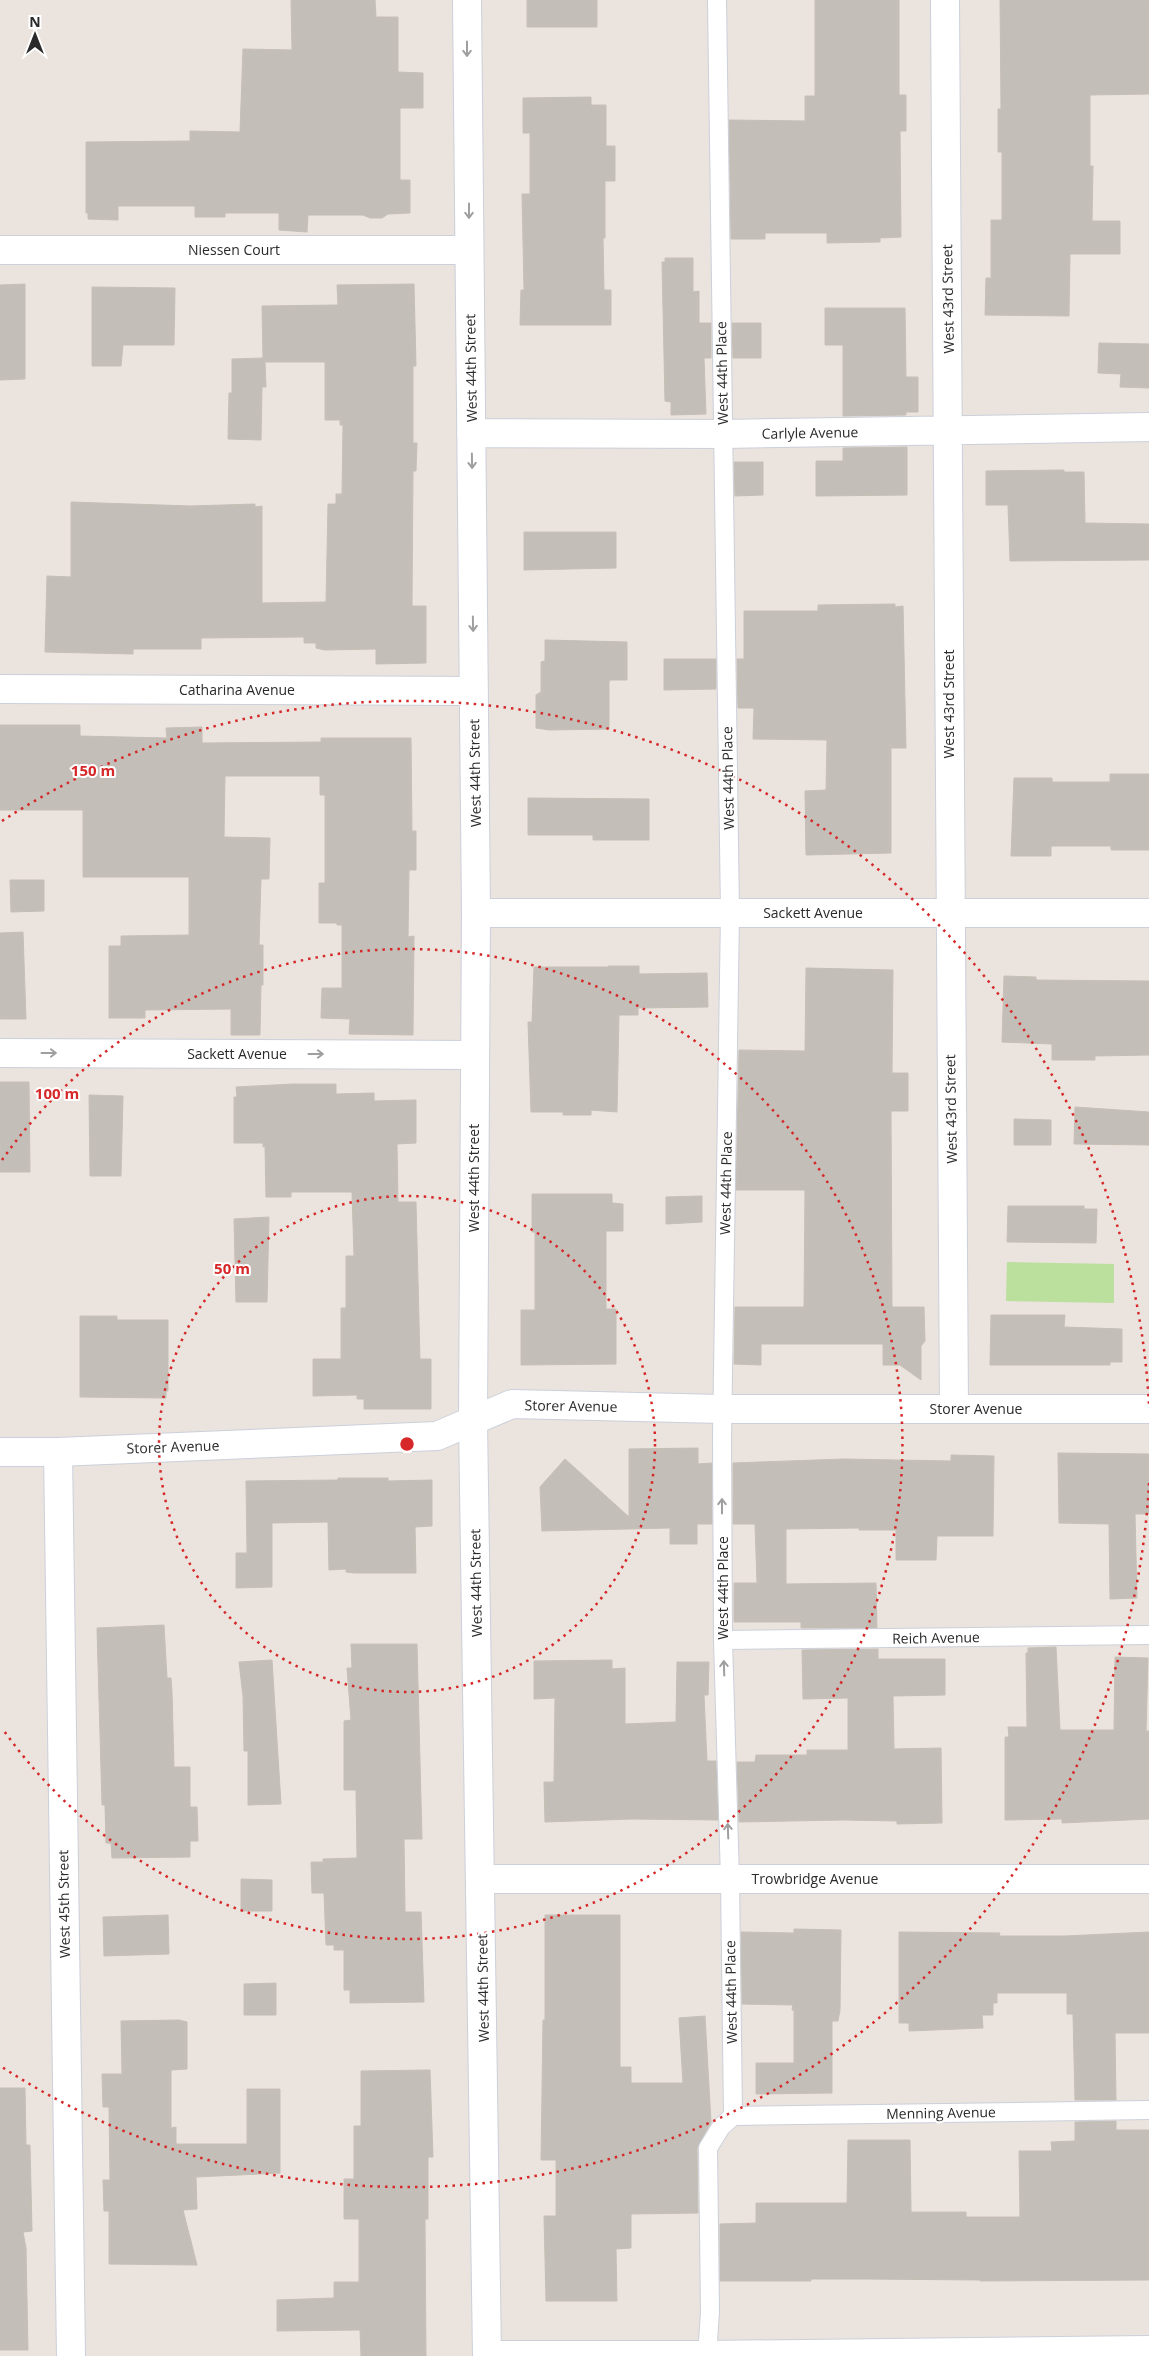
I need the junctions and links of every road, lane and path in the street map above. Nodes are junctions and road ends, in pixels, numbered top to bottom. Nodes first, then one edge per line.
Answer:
1 (467, 0) edge
2 (717, 0) edge
3 (945, 0) edge
4 (0, 250) edge
5 (469, 250) junction
6 (1149, 427) edge
7 (949, 432) junction
8 (471, 433) junction
9 (723, 434) junction
10 (0, 689) edge
11 (474, 691) junction
12 (949, 912) junction
13 (476, 913) junction
14 (730, 913) junction
15 (1149, 913) edge
16 (0, 1053) edge
17 (474, 1055) junction
18 (954, 1408) junction
19 (722, 1409) junction
20 (1149, 1409) edge
21 (474, 1421) junction
22 (0, 1452) edge
23 (58, 1452) junction
24 (1149, 1635) edge
25 (723, 1640) junction
26 (481, 1880) junction
27 (730, 1880) junction
28 (1149, 1880) edge
29 (1149, 2110) edge
30 (733, 2116) junction
31 (1149, 2350) edge
32 (487, 2355) edge
33 (707, 2355) edge
34 (71, 2356) edge

1 -> 5 street, West 44th Street
2 - 9 lane, West 44th Place
3 - 7 street, West 43rd Street
4 - 5 street, Niessen Court
5 - 8 street, West 44th Street
6 - 7 street, Carlyle Avenue
7 - 9 street, Carlyle Avenue
7 - 12 street, West 43rd Street
8 - 9 street, Carlyle Avenue
8 -> 11 street, West 44th Street
9 - 14 lane, West 44th Place
10 - 11 street, Catharina Avenue
11 - 13 street, West 44th Street
12 - 14 street, Sackett Avenue
12 - 15 street, Sackett Avenue
12 - 18 street, West 43rd Street
13 - 14 street, Sackett Avenue
13 - 17 street, West 44th Street
14 - 19 lane, West 44th Place
16 -> 17 street, Sackett Avenue
17 - 21 street, West 44th Street
18 - 19 street, Storer Avenue
18 - 20 street, Storer Avenue
19 - 21 street, Storer Avenue
25 -> 19 lane, West 44th Place
21 - 23 street, Storer Avenue
21 - 26 street, West 44th Street
22 - 23 street, Storer Avenue
23 - 34 street, West 45th Street
24 - 25 lane, Reich Avenue
27 -> 25 lane, West 44th Place
26 - 27 street, Trowbridge Avenue
26 - 32 street, West 44th Street
27 - 28 street, Trowbridge Avenue
27 - 30 lane, West 44th Place
29 - 30 lane, Menning Avenue
30 - 33 lane
31 - 33 street
32 - 33 street

